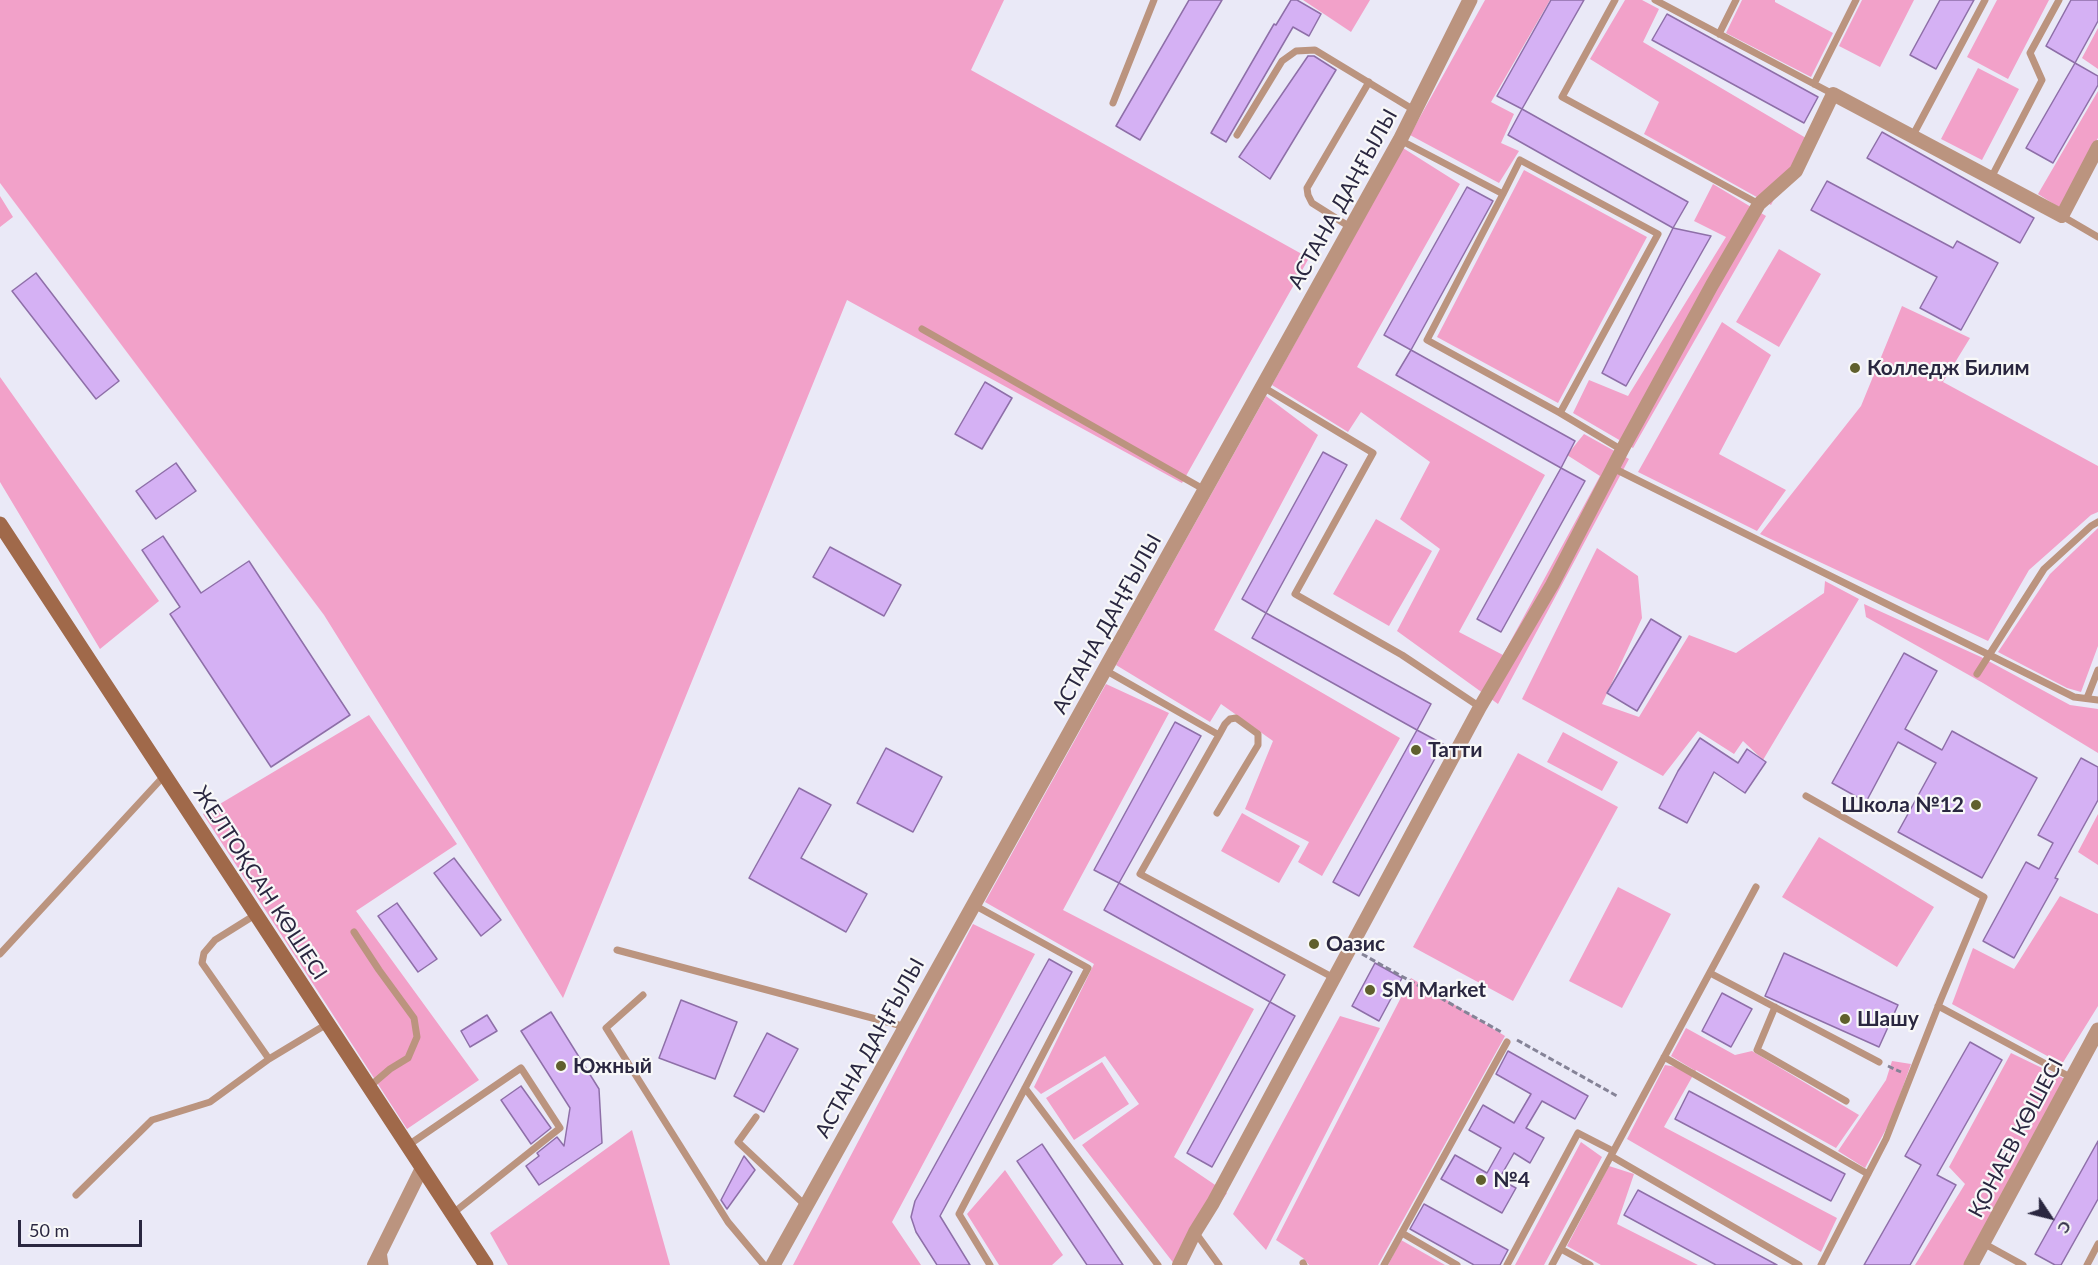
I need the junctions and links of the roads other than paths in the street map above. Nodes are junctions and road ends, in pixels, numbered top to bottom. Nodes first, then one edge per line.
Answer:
1 (1154, 0) edge
2 (1470, 0) edge
3 (1615, 0) edge
4 (1655, 0) edge
5 (1736, 0) edge
6 (1856, 0) edge
7 (1985, 0) edge
8 (2058, 0) edge
9 (1664, 2) edge
10 (1719, 34) junction
11 (1369, 82) junction
12 (1814, 84) junction
13 (1833, 94) junction
14 (1113, 103) dead end
15 (1416, 111) junction
16 (1237, 135) dead end
17 (1912, 136) junction
18 (1400, 140) junction
19 (2098, 147) edge
20 (1990, 178) junction
21 (1503, 194) junction
22 (1759, 204) junction
23 (2062, 216) junction
24 (1351, 228) junction
25 (2098, 237) edge
26 (922, 329) dead end
27 (1263, 387) junction
28 (1560, 413) junction
29 (1622, 450) junction
30 (1613, 468) junction
31 (1205, 490) junction
32 (2098, 522) edge
33 (0, 524) edge
34 (1989, 655) junction
35 (1105, 670) junction
36 (2098, 670) edge
37 (1977, 674) dead end
38 (2087, 699) junction
39 (2098, 699) edge
40 (1480, 707) junction
41 (1219, 735) junction
42 (164, 776) junction
43 (1806, 796) dead end
44 (1217, 813) dead end
45 (1756, 887) dead end
46 (974, 905) junction
47 (255, 915) junction
48 (354, 932) dead end
49 (617, 950) dead end
50 (0, 954) edge
51 (1710, 973) junction
52 (1334, 978) junction
53 (643, 995) dead end
54 (1938, 1006) junction
55 (1775, 1007) junction
56 (327, 1024) junction
57 (906, 1027) junction
58 (2098, 1030) edge
59 (1506, 1042) dead end
60 (1664, 1057) junction
61 (269, 1059) junction
62 (1879, 1062) road end
63 (2072, 1078) junction
64 (369, 1087) junction
65 (1025, 1088) junction
66 (1846, 1101) dead end
67 (756, 1118) dead end
68 (407, 1146) junction
69 (1612, 1154) junction
70 (422, 1168) junction
71 (1868, 1174) junction
72 (76, 1195) dead end
73 (806, 1206) junction
74 (452, 1214) junction
75 (1195, 1232) junction
76 (1402, 1233) junction
77 (1983, 1243) junction
78 (2098, 1244) edge
79 (382, 1249) junction
80 (1561, 1249) junction
81 (374, 1265) edge
82 (385, 1265) edge
83 (486, 1265) edge
84 (765, 1265) edge
85 (773, 1265) edge
86 (990, 1265) edge
87 (1158, 1265) edge
88 (1179, 1265) edge
89 (1219, 1265) edge
90 (1384, 1265) edge
91 (1457, 1265) edge
92 (1507, 1265) edge
93 (1552, 1265) edge
94 (1590, 1265) edge
95 (1799, 1265) edge
96 (1821, 1265) edge
97 (1971, 1265) edge
98 (2023, 1265) edge
99 (2087, 1265) edge

1 - 14 lane
2 - 15 street, АСТАНА ДАҢҒЫЛЫ
3 - 22 lane
4 - 9 lane
5 - 10 lane
6 - 12 lane
7 - 17 lane
8 - 20 lane
9 - 10 lane
10 - 12 lane
11 - 15 lane
11 - 16 lane
11 - 24 lane
12 - 13 lane
13 - 17 street
13 - 22 street
15 - 18 street, АСТАНА ДАҢҒЫЛЫ
17 - 20 street
18 - 21 lane
18 - 24 street, АСТАНА ДАҢҒЫЛЫ
19 - 23 street
20 - 23 street
21 - 28 lane
21 - 28 lane
22 - 29 street
23 - 25 lane
24 - 27 street, АСТАНА ДАҢҒЫЛЫ
26 - 31 lane
27 - 31 street, АСТАНА ДАҢҒЫЛЫ
27 - 40 lane
28 - 29 lane
29 - 30 street
30 - 34 lane
30 - 40 street
31 - 35 street, АСТАНА ДАҢҒЫЛЫ
32 - 34 lane
33 - 42 main road, ЖЕЛТОҚСАН КӨШЕСІ
34 - 37 lane
34 - 38 lane
35 - 41 lane
35 - 46 street, АСТАНА ДАҢҒЫЛЫ
36 - 38 lane
38 - 39 lane
40 - 52 street
41 - 44 lane
41 - 52 lane
42 - 47 main road, ЖЕЛТОҚСАН КӨШЕСІ
42 - 50 lane
43 - 54 lane
45 - 51 lane
46 - 57 street, АСТАНА ДАҢҒЫЛЫ
46 - 65 lane
47 - 56 main road, ЖЕЛТОҚСАН КӨШЕСІ
47 - 61 lane
48 - 64 lane
49 - 57 lane
51 - 55 lane
51 - 60 lane
52 - 75 street
53 - 84 lane
54 - 63 lane
54 - 71 lane
55 - 62 lane
55 - 66 lane
56 - 61 lane
56 - 64 main road, ЖЕЛТОҚСАН КӨШЕСІ
57 - 73 street, АСТАНА ДАҢҒЫЛЫ
58 - 63 street, ҚОНАЕВ КӨШЕСІ
59 - 76 lane
60 - 69 lane
60 - 71 lane
61 - 72 lane
63 - 77 street, ҚОНАЕВ КӨШЕСІ
64 - 68 main road, ЖЕЛТОҚСАН КӨШЕСІ
65 - 86 lane
65 - 87 lane
67 - 73 lane
68 - 70 main road, ЖЕЛТОҚСАН КӨШЕСІ
68 - 74 lane
69 - 80 lane
69 - 92 lane
69 - 95 lane
70 - 74 main road, ЖЕЛТОҚСАН КӨШЕСІ
70 - 79 street
71 - 96 lane
73 - 85 street, АСТАНА ДАҢҒЫЛЫ
74 - 83 main road, ЖЕЛТОҚСАН КӨШЕСІ
75 - 88 street
75 - 89 lane
76 - 90 lane
76 - 91 lane
77 - 97 street, ҚОНАЕВ КӨШЕСІ
77 - 98 lane
78 - 99 lane
79 - 81 street
79 - 82 lane
80 - 93 lane
80 - 94 lane

